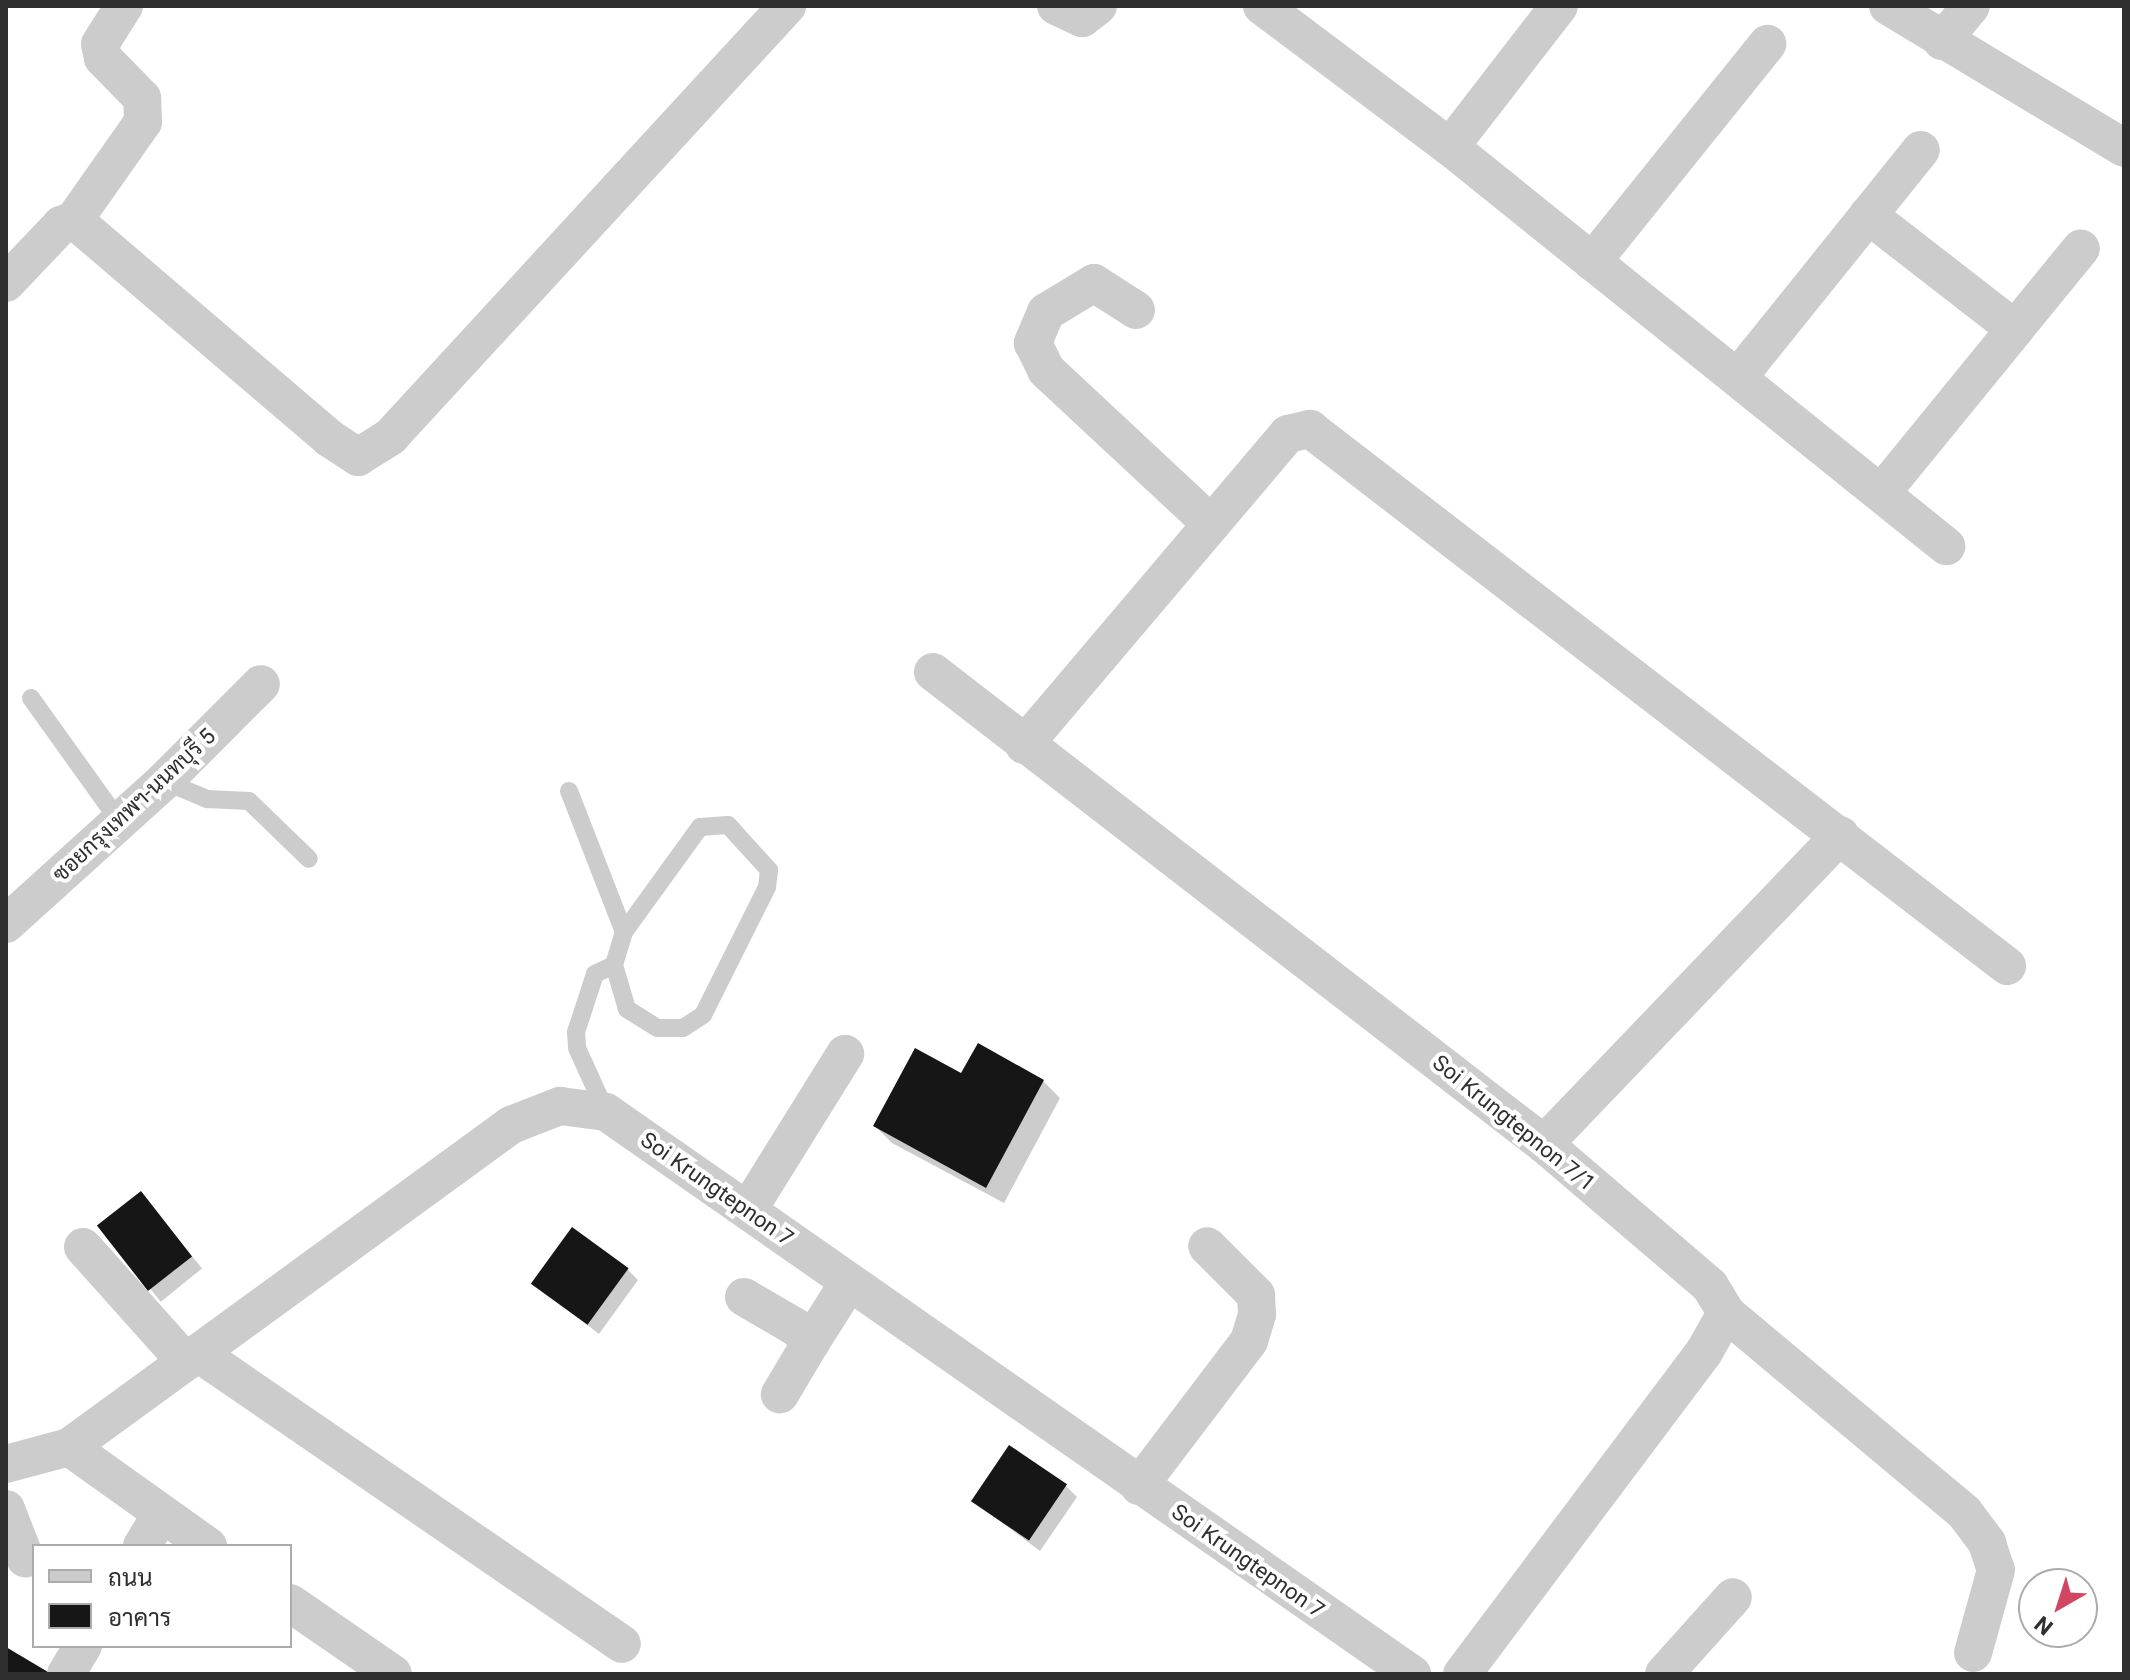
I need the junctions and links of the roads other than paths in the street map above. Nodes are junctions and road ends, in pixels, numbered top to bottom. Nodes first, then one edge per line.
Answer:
1 (124, 6) edge
2 (787, 6) edge
3 (1056, 6) edge
4 (1098, 6) edge
5 (1559, 6) edge
6 (1888, 6) edge
7 (1971, 6) edge
8 (1284, 13) edge
9 (1942, 41) junction
10 (1767, 44) dead end
11 (1450, 147) junction
12 (2124, 148) edge
13 (1921, 150) dead end
14 (1868, 215) junction
15 (74, 220) junction
16 (2081, 248) dead end
17 (1592, 262) junction
18 (6, 283) edge
19 (1136, 310) dead end
20 (2015, 329) junction
21 (1739, 376) junction
22 (1883, 491) junction
23 (1211, 524) junction
24 (1946, 546) dead end
25 (933, 672) dead end
26 (261, 684) dead end
27 (31, 698) dead end
28 (1024, 745) junction
29 (164, 781) junction
30 (569, 791) dead end
31 (119, 821) junction
32 (1840, 835) junction
33 (309, 859) dead end
34 (6, 924) edge
35 (624, 932) junction
36 (614, 965) junction
37 (2007, 966) dead end
38 (845, 1054) dead end
39 (606, 1112) junction
40 (1544, 1144) junction
41 (748, 1210) junction
42 (1207, 1246) dead end
43 (83, 1247) dead end
44 (849, 1282) junction
45 (744, 1297) dead end
46 (1726, 1313) junction
47 (811, 1342) junction
48 (192, 1357) junction
49 (780, 1394) dead end
50 (69, 1447) junction
51 (6, 1464) edge
52 (1139, 1486) junction
53 (6, 1509) edge
54 (161, 1514) junction
55 (143, 1544) edge
56 (205, 1544) edge
57 (25, 1558) dead end
58 (1733, 1597) dead end
59 (292, 1604) edge
60 (622, 1644) dead end
61 (82, 1648) edge
62 (1973, 1653) dead end
63 (66, 1674) edge
64 (393, 1674) edge
65 (1412, 1674) edge
66 (1462, 1674) edge
67 (1664, 1674) edge

1 - 15 street
2 - 15 street
3 - 4 street
5 - 11 street
6 - 9 street
7 - 9 street
8 - 11 street
9 - 12 street
10 - 17 street
11 - 17 street
13 - 14 street
14 - 20 street
14 - 21 street
15 - 18 street
16 - 20 street
17 - 21 street
19 - 23 street
20 - 22 street
21 - 22 street
22 - 24 street
23 - 28 street
23 - 32 street
25 - 28 street, Soi Krungtepnon 7/1
26 - 29 street, ซอยกรุงเทพฯ-นนทบุรี 5
27 - 31 lane
28 - 40 street, Soi Krungtepnon 7/1
29 - 31 street, ซอยกรุงเทพฯ-นนทบุรี 5
29 - 33 lane
30 - 35 lane
31 - 34 street, ซอยกรุงเทพฯ-นนทบุรี 5
32 - 37 street
32 - 40 street
35 - 36 lane
35 - 36 lane
36 - 39 lane
38 - 41 street
39 - 41 street, Soi Krungtepnon 7
39 - 48 street, Soi Krungtepnon 7
40 - 46 street, Soi Krungtepnon 7/1
41 - 44 street, Soi Krungtepnon 7
42 - 52 street
43 - 48 street
44 - 47 street
44 - 52 street, Soi Krungtepnon 7
45 - 47 street
46 - 62 street, Soi Krungtepnon 7/1
46 - 66 street
47 - 49 street
48 - 50 street, Soi Krungtepnon 7
48 - 60 street
50 - 51 street, Soi Krungtepnon 7
50 - 54 street
52 - 65 street, Soi Krungtepnon 7
53 - 57 street
54 - 55 street
54 - 56 street
58 - 67 street
59 - 64 street
61 - 63 street

